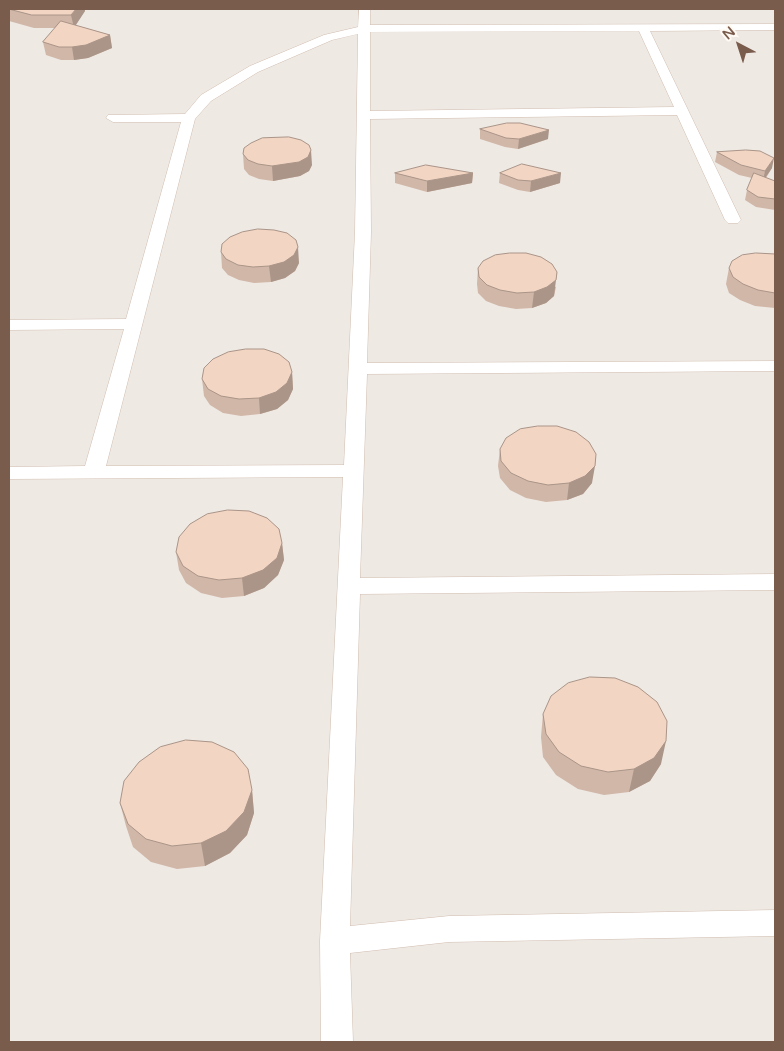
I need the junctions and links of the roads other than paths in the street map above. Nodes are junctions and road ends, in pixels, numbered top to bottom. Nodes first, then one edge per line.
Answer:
1 (364, 19) edge
2 (775, 27) edge
3 (643, 28) junction
4 (682, 111) junction
5 (363, 115) junction
6 (113, 118) dead end
7 (189, 118) junction
8 (733, 220) dead end
9 (134, 324) junction
10 (9, 325) edge
11 (775, 366) edge
12 (357, 369) junction
13 (9, 472) edge
14 (94, 472) junction
15 (353, 472) junction
16 (775, 582) edge
17 (349, 586) junction
18 (775, 923) edge
19 (335, 942) junction
20 (337, 1042) edge

1 - 3 lane
1 - 5 lane
1 - 7 lane
2 - 3 lane
3 - 4 lane
4 - 5 lane
4 - 8 lane
5 - 12 lane
6 - 7 lane
7 - 9 lane
9 - 10 lane
9 - 14 lane
11 - 12 lane
12 - 15 lane
13 - 14 lane
14 - 15 lane
15 - 17 lane
16 - 17 lane
17 - 19 lane
18 - 19 lane
19 - 20 lane

